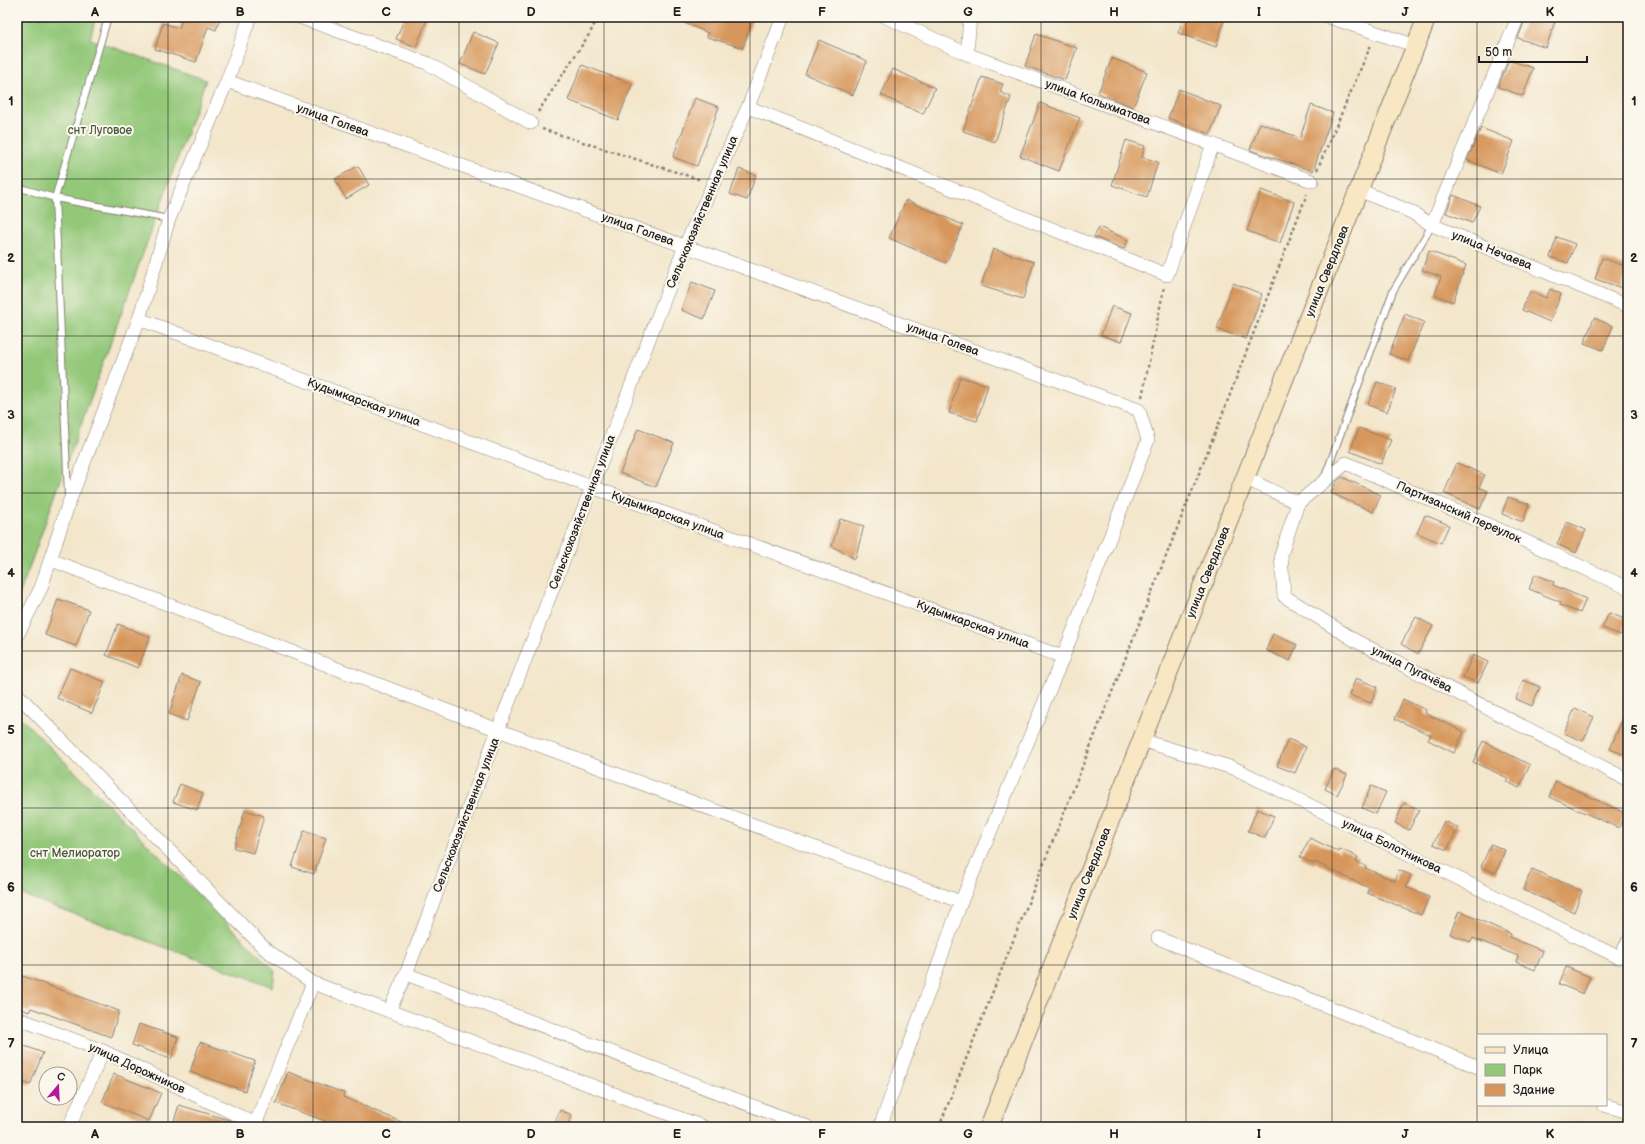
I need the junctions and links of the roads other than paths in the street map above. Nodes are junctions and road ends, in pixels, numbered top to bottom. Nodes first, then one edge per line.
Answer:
1 (108, 17) edge
2 (250, 17) edge
3 (299, 17) edge
4 (783, 17) edge
5 (886, 17) edge
6 (970, 17) edge
7 (1329, 17) edge
8 (1427, 17) edge
9 (1518, 17) edge
10 (1416, 46) junction
11 (966, 54) junction
12 (227, 82) junction
13 (748, 107) junction
14 (532, 123) road end
15 (1213, 144) junction
16 (1312, 181) road end
17 (17, 187) edge
18 (1359, 190) junction
19 (55, 198) junction
20 (169, 219) junction
21 (1432, 225) junction
22 (685, 246) junction
23 (1628, 306) edge
24 (140, 319) junction
25 (1245, 478) junction
26 (1322, 482) junction
27 (592, 487) junction
28 (1298, 503) junction
29 (68, 505) junction
30 (51, 560) junction
31 (1628, 588) edge
32 (17, 636) edge
33 (1063, 657) junction
34 (17, 694) edge
35 (498, 730) junction
36 (1141, 740) junction
37 (1628, 780) edge
38 (961, 902) junction
39 (1158, 938) dead end
40 (1628, 940) edge
41 (406, 974) junction
42 (313, 983) junction
43 (390, 1011) junction
44 (17, 1018) edge
45 (103, 1051) junction
46 (1477, 1066) edge
47 (1607, 1106) edge
48 (1628, 1112) edge
49 (257, 1126) edge
50 (69, 1127) edge
51 (704, 1127) edge
52 (808, 1127) edge
53 (880, 1127) edge
54 (989, 1127) edge

1 - 19 lane
2 - 12 street
3 - 14 street
4 - 13 street, Сельскохозяйственная улица
5 - 11 street, улица Колыхматова
6 - 11 street
7 - 10 street
8 - 10 main road, улица Свердлова
9 - 21 street
10 - 18 main road, улица Свердлова
11 - 15 street, улица Колыхматова
12 - 20 street
12 - 22 street, улица Голева
13 - 15 street
13 - 22 street, Сельскохозяйственная улица
15 - 16 street, улица Колыхматова
17 - 19 lane
18 - 21 street, улица Нечаева
18 - 25 main road, улица Свердлова
19 - 20 lane
19 - 29 lane
20 - 24 street
21 - 23 street, улица Нечаева
21 - 26 lane
22 - 27 street, Сельскохозяйственная улица
22 - 33 street, улица Голева
24 - 27 street, Кудымкарская улица
24 - 29 street
25 - 28 street
25 - 36 main road, улица Свердлова
26 - 28 street, Партизанский переулок
26 - 31 street, Партизанский переулок
27 - 33 street, Кудымкарская улица
27 - 35 street, Сельскохозяйственная улица
28 - 37 street, улица Пугачёва
29 - 30 street
30 - 32 street
30 - 35 street
33 - 38 street
34 - 42 street
35 - 38 street
35 - 41 street, Сельскохозяйственная улица
36 - 40 street, улица Болотникова
36 - 54 main road, улица Свердлова
38 - 53 street
39 - 46 street
41 - 43 street, Сельскохозяйственная улица
41 - 52 street
42 - 43 street
42 - 49 street, улица Дорожников
43 - 51 street
44 - 45 street, улица Дорожников
45 - 49 street, улица Дорожников
45 - 50 street
47 - 48 street

